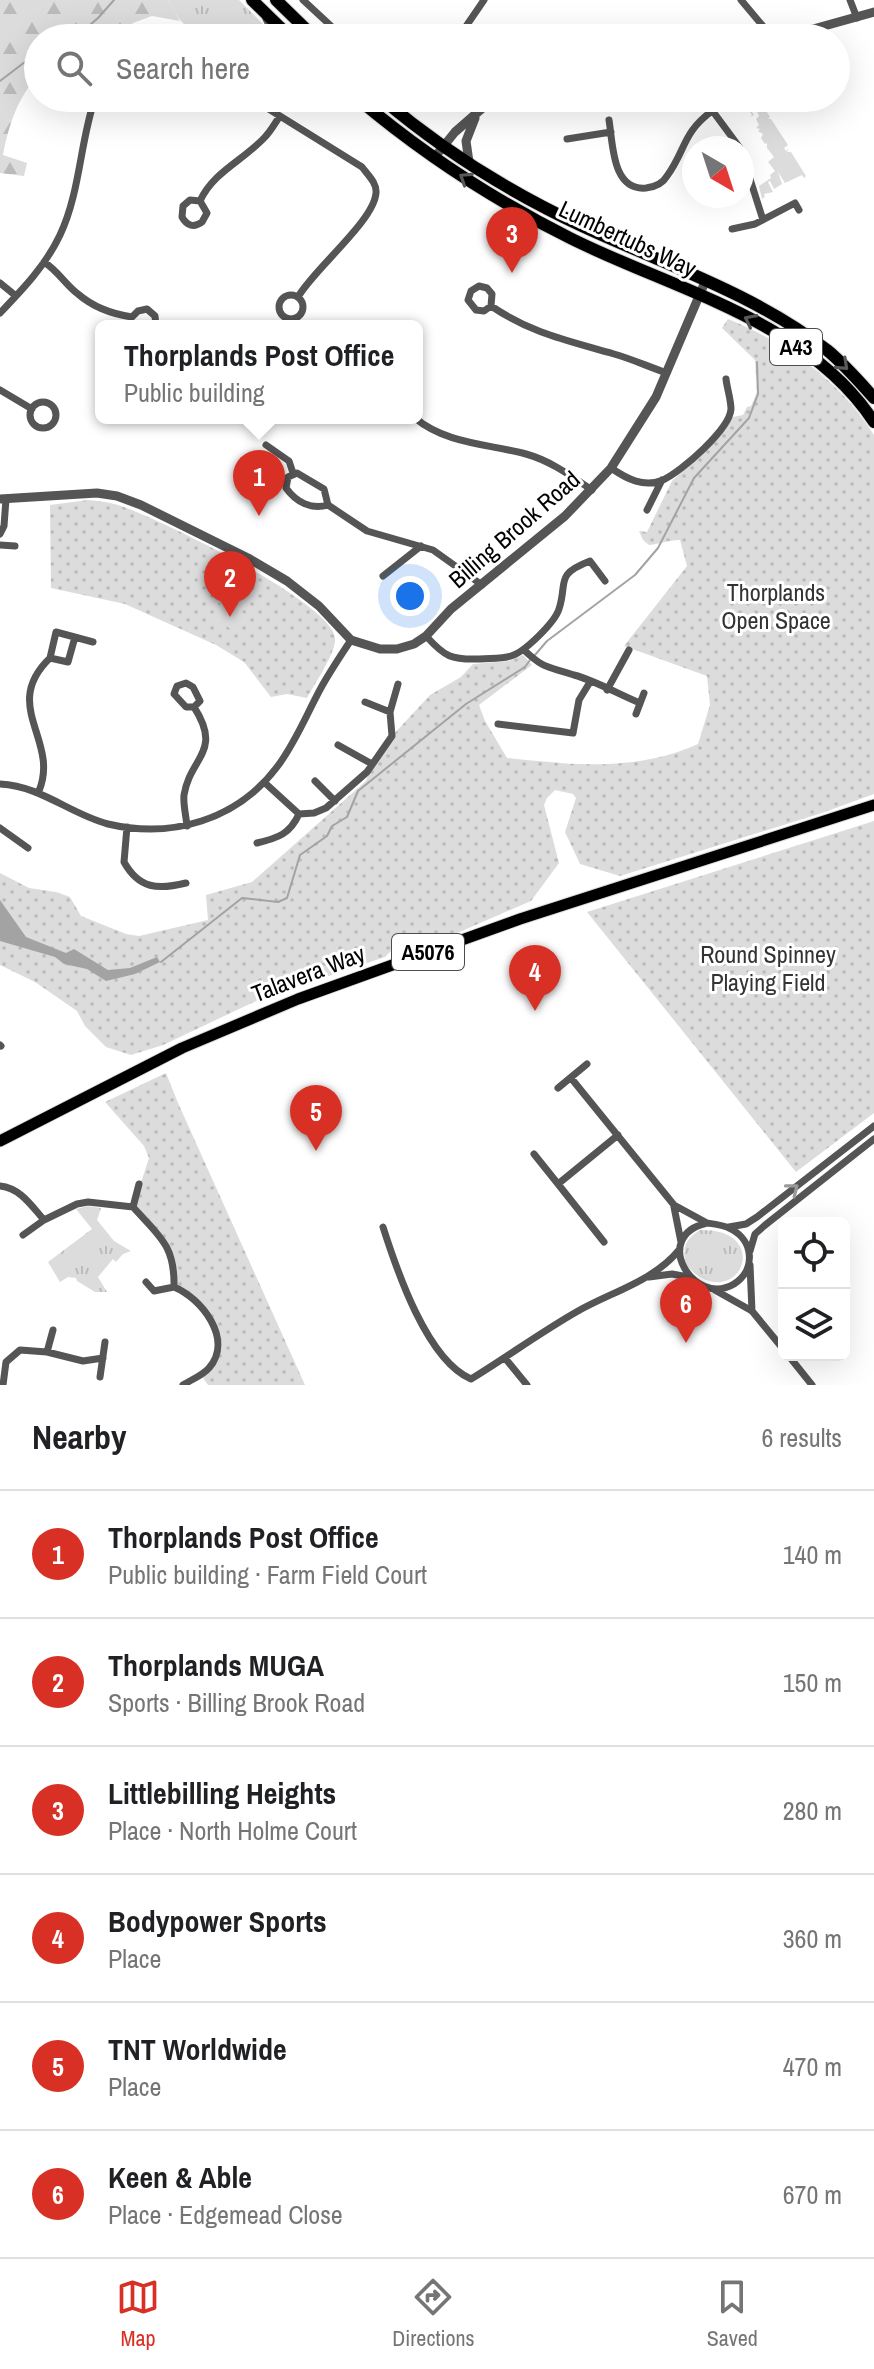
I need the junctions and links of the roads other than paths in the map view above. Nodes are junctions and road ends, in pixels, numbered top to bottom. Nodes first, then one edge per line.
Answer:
1 (276, 0) edge
2 (303, 0) edge
3 (484, 0) edge
4 (741, 0) edge
5 (850, 0) edge
6 (254, 2) edge
7 (874, 12) edge
8 (857, 18) junction
9 (295, 19) junction
10 (269, 24) edge
11 (275, 24) edge
12 (293, 24) edge
13 (300, 24) edge
14 (329, 24) edge
15 (468, 24) edge
16 (761, 24) edge
17 (834, 24) edge
18 (92, 112) edge
19 (274, 112) edge
20 (375, 112) edge
21 (400, 112) edge
22 (477, 112) edge
23 (479, 112) edge
24 (711, 112) edge
25 (713, 112) edge
26 (280, 116) junction
27 (609, 120) dead end
28 (576, 126) dead end
29 (611, 132) junction
30 (731, 136) edge
31 (578, 137) junction
32 (567, 139) dead end
33 (444, 145) junction
34 (434, 158) junction
35 (469, 162) junction
36 (754, 192) edge
37 (200, 201) dead end
38 (799, 210) dead end
39 (763, 220) junction
40 (732, 229) dead end
41 (44, 262) junction
42 (705, 282) junction
43 (0, 283) edge
44 (699, 295) junction
45 (16, 296) junction
46 (298, 297) dead end
47 (491, 306) dead end
48 (0, 313) edge
49 (128, 320) edge
50 (133, 320) edge
51 (155, 320) edge
52 (667, 373) junction
53 (726, 379) dead end
54 (0, 390) edge
55 (874, 398) edge
56 (32, 409) dead end
57 (874, 422) edge
58 (423, 423) edge
59 (266, 445) dead end
60 (611, 468) junction
61 (293, 473) junction
62 (662, 480) junction
63 (592, 490) junction
64 (3, 499) edge
65 (328, 505) junction
66 (647, 510) dead end
67 (0, 534) edge
68 (0, 545) edge
69 (15, 546) dead end
70 (421, 546) junction
71 (383, 576) dead end
72 (605, 581) dead end
73 (482, 585) junction
74 (426, 636) junction
75 (75, 637) junction
76 (351, 640) junction
77 (93, 642) dead end
78 (524, 650) junction
79 (629, 650) dead end
80 (50, 658) junction
81 (590, 682) junction
82 (398, 684) dead end
83 (607, 690) junction
84 (644, 693) dead end
85 (365, 702) dead end
86 (640, 703) junction
87 (194, 707) dead end
88 (390, 712) junction
89 (636, 714) dead end
90 (498, 724) dead end
91 (338, 745) dead end
92 (372, 764) junction
93 (315, 781) dead end
94 (264, 782) junction
95 (0, 784) edge
96 (39, 791) junction
97 (335, 801) junction
98 (874, 805) edge
99 (299, 814) junction
100 (187, 826) junction
101 (127, 827) junction
102 (0, 828) edge
103 (257, 843) dead end
104 (28, 848) dead end
105 (186, 883) dead end
106 (587, 1064) dead end
107 (571, 1078) junction
108 (558, 1088) dead end
109 (874, 1126) edge
110 (618, 1135) junction
111 (874, 1139) edge
112 (0, 1141) edge
113 (534, 1154) dead end
114 (139, 1184) dead end
115 (558, 1184) junction
116 (0, 1186) edge
117 (674, 1205) junction
118 (133, 1207) junction
119 (44, 1220) junction
120 (707, 1223) junction
121 (383, 1227) dead end
122 (727, 1227) junction
123 (23, 1235) dead end
124 (604, 1242) dead end
125 (680, 1247) junction
126 (750, 1251) junction
127 (750, 1263) junction
128 (643, 1279) junction
129 (694, 1279) junction
130 (146, 1282) dead end
131 (174, 1287) junction
132 (711, 1288) junction
133 (752, 1311) junction
134 (53, 1330) dead end
135 (105, 1342) dead end
136 (778, 1343) edge
137 (47, 1352) junction
138 (103, 1358) junction
139 (501, 1360) junction
140 (793, 1361) edge
141 (201, 1375) junction
142 (100, 1377) dead end
143 (471, 1379) junction
144 (3, 1385) edge
145 (183, 1385) edge
146 (208, 1385) edge
147 (462, 1385) edge
148 (527, 1385) edge
149 (812, 1385) edge

1 - 9 highway
2 - 14 street
3 - 15 street
4 - 16 street
5 - 8 street
6 - 10 street
6 - 11 highway
7 - 8 street
8 - 17 street
9 - 12 street
9 - 13 highway
18 - 41 street
19 - 26 street
20 - 34 highway, Lumbertubs Way / A43
21 - 33 highway, Lumbertubs Way / A43
22 - 33 street
23 - 35 street
24 - 29 street
25 - 30 street
26 - 37 street
26 - 46 street
27 - 29 street
28 - 31 street
29 - 31 street
31 - 32 street
33 - 34 street
33 - 35 highway, Lumbertubs Way / A43
44 -> 34 highway, Lumbertubs Way / A43
35 - 42 highway, Lumbertubs Way / A43
36 - 39 street
38 - 39 street
39 - 40 street
41 - 45 street
41 - 49 street
42 - 44 street, Billing Brook Road
42 -> 55 highway, Lumbertubs Way / A43
43 - 45 street
44 - 52 street, Billing Brook Road
57 -> 44 highway, Lumbertubs Way / A43
45 - 48 street
47 - 52 street
50 - 51 street
52 - 60 street, Billing Brook Road
53 - 62 street
54 - 56 street
58 - 63 street
59 - 61 street
60 - 62 street
60 - 63 street, Billing Brook Road
61 - 65 street
61 - 65 street
62 - 66 street
63 - 73 street, Billing Brook Road
64 - 67 street
64 - 76 street
65 - 70 street
68 - 69 street
70 - 71 street
70 - 73 street
72 - 78 street
73 - 74 street, Billing Brook Road
74 - 76 street, Billing Brook Road
74 - 78 street
75 - 77 street
75 - 80 street
75 - 80 street
76 - 94 street
78 - 81 street
79 - 83 street
80 - 96 street
81 - 83 street
81 - 90 street
82 - 88 street
83 - 86 street
84 - 86 street
85 - 88 street
86 - 89 street
87 - 100 street
88 - 92 street
91 - 92 street
92 - 97 street
93 - 97 street
94 - 99 street
94 - 100 street
95 - 96 street
96 - 101 street
97 - 99 street
98 - 112 main road, Talavera Way / A5076
99 - 103 street
100 - 101 street
101 - 105 street
102 - 104 street
106 - 107 street
107 - 108 street
107 - 110 street
122 -> 109 street
110 - 115 street
110 - 117 street
111 - 126 street
113 - 115 street
114 - 118 street
115 - 124 street
116 - 119 street
117 - 120 street
117 - 125 street
118 - 119 street
118 - 131 street
119 - 123 street
120 - 122 street
120 - 125 street
121 - 143 street
122 - 126 street
125 - 128 street
125 - 129 street
126 - 127 street
127 - 132 street
127 - 133 street
128 - 129 street
128 - 139 street
129 - 132 street
130 - 131 street
131 - 141 street
132 - 133 street
133 - 136 street
134 - 137 street
135 - 138 street
137 - 138 street
137 - 144 street
138 - 142 street
139 - 143 street
139 - 148 street
140 - 149 street
141 - 145 street
141 - 146 street
143 - 147 street

